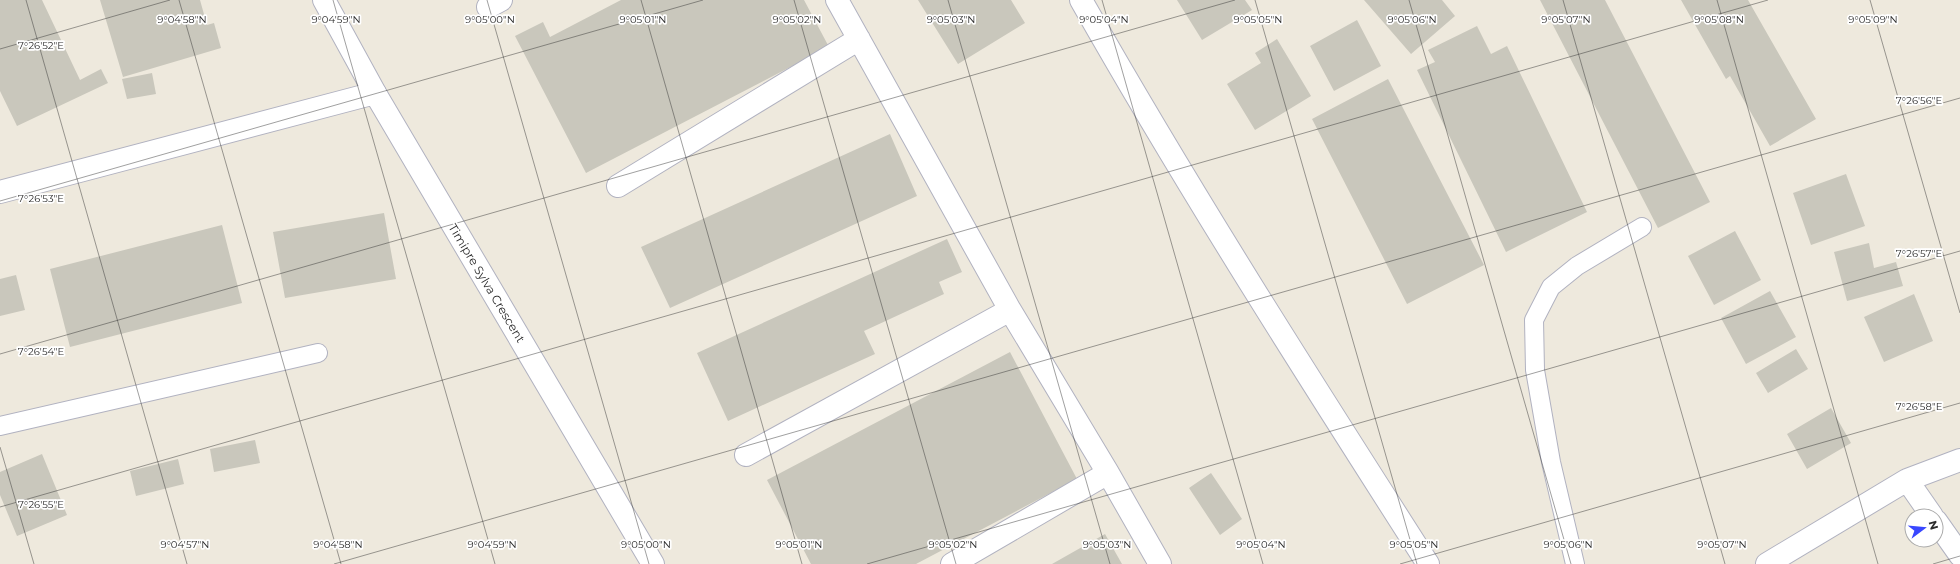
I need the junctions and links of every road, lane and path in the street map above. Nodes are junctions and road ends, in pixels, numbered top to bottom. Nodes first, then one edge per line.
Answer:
1 (324, 0) edge
2 (836, 0) edge
3 (1081, 0) edge
4 (859, 40) junction
5 (375, 93) junction
6 (618, 186) dead end
7 (0, 192) edge
8 (1642, 227) dead end
9 (1010, 310) junction
10 (318, 353) dead end
11 (0, 426) edge
12 (746, 455) dead end
13 (1960, 460) edge
14 (1108, 473) junction
15 (1907, 480) junction
16 (1926, 508) edge
17 (1944, 532) edge
18 (1960, 555) edge
19 (653, 564) edge
20 (952, 564) edge
21 (1160, 564) edge
22 (1428, 564) edge
23 (1576, 564) edge
24 (1767, 564) edge

1 - 5 street, Timipre Sylva Crescent
2 - 4 street
3 - 22 street
4 - 6 street
4 - 9 street
5 - 7 street
5 - 19 street, Timipre Sylva Crescent
8 - 23 lane
9 - 12 street
9 - 14 street
10 - 11 lane
13 - 15 street
14 - 20 street
14 - 21 street
15 - 16 street
15 - 24 street
17 - 18 street

